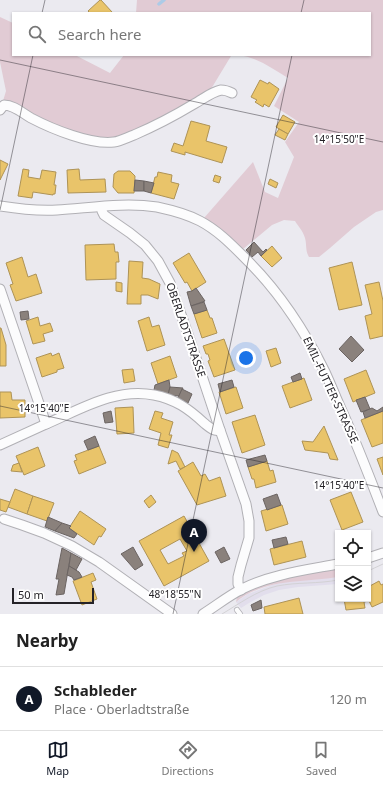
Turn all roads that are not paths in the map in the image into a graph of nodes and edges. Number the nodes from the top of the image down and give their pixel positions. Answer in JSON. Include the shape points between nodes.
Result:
{"nodes":[{"id":1,"x":232,"y":93,"type":"dead end"},
{"id":2,"x":0,"y":110,"type":"edge"},
{"id":3,"x":0,"y":206,"type":"edge"},
{"id":4,"x":101,"y":207,"type":"junction"},
{"id":5,"x":0,"y":288,"type":"edge"},
{"id":6,"x":46,"y":424,"type":"junction"},
{"id":7,"x":220,"y":430,"type":"junction"},
{"id":8,"x":0,"y":445,"type":"edge"},
{"id":9,"x":383,"y":512,"type":"edge"},
{"id":10,"x":4,"y":519,"type":"dead end"},
{"id":11,"x":383,"y":553,"type":"edge"},
{"id":12,"x":371,"y":557,"type":"edge"},
{"id":13,"x":335,"y":565,"type":"edge"},
{"id":14,"x":241,"y":590,"type":"junction"},
{"id":15,"x":172,"y":614,"type":"edge"},
{"id":16,"x":203,"y":614,"type":"edge"}],
"edges":[{"from":1,"to":2,"type":"street","via":[[226,90],[212,93],[148,129],[116,142],[106,143],[81,138],[52,127],[9,105],[4,104]]},
{"from":3,"to":4,"type":"street","name":"EMIL-FUTTER-STRASSE","via":[[32,210]]},
{"from":4,"to":7,"type":"street","name":"OBERLADTSTRASSE","via":[[104,215],[145,245],[158,261],[170,283]]},
{"from":4,"to":9,"type":"street","name":"EMIL-FUTTER-STRASSE","via":[[154,207],[198,220],[220,234],[260,272],[294,317],[325,372]]},
{"from":5,"to":6,"type":"street"},
{"from":6,"to":7,"type":"street","via":[[110,397],[140,394],[167,398],[192,412],[212,429]]},
{"from":6,"to":8,"type":"street"},
{"from":7,"to":14,"type":"street","name":"OBERLADTSTRASSE","via":[[246,504],[249,521],[249,538],[238,577]]},
{"from":10,"to":15,"type":"street","via":[[72,546]]},
{"from":11,"to":12,"type":"street"},
{"from":13,"to":14,"type":"street","via":[[284,574]]},
{"from":14,"to":16,"type":"street","via":[[230,600]]}]}
